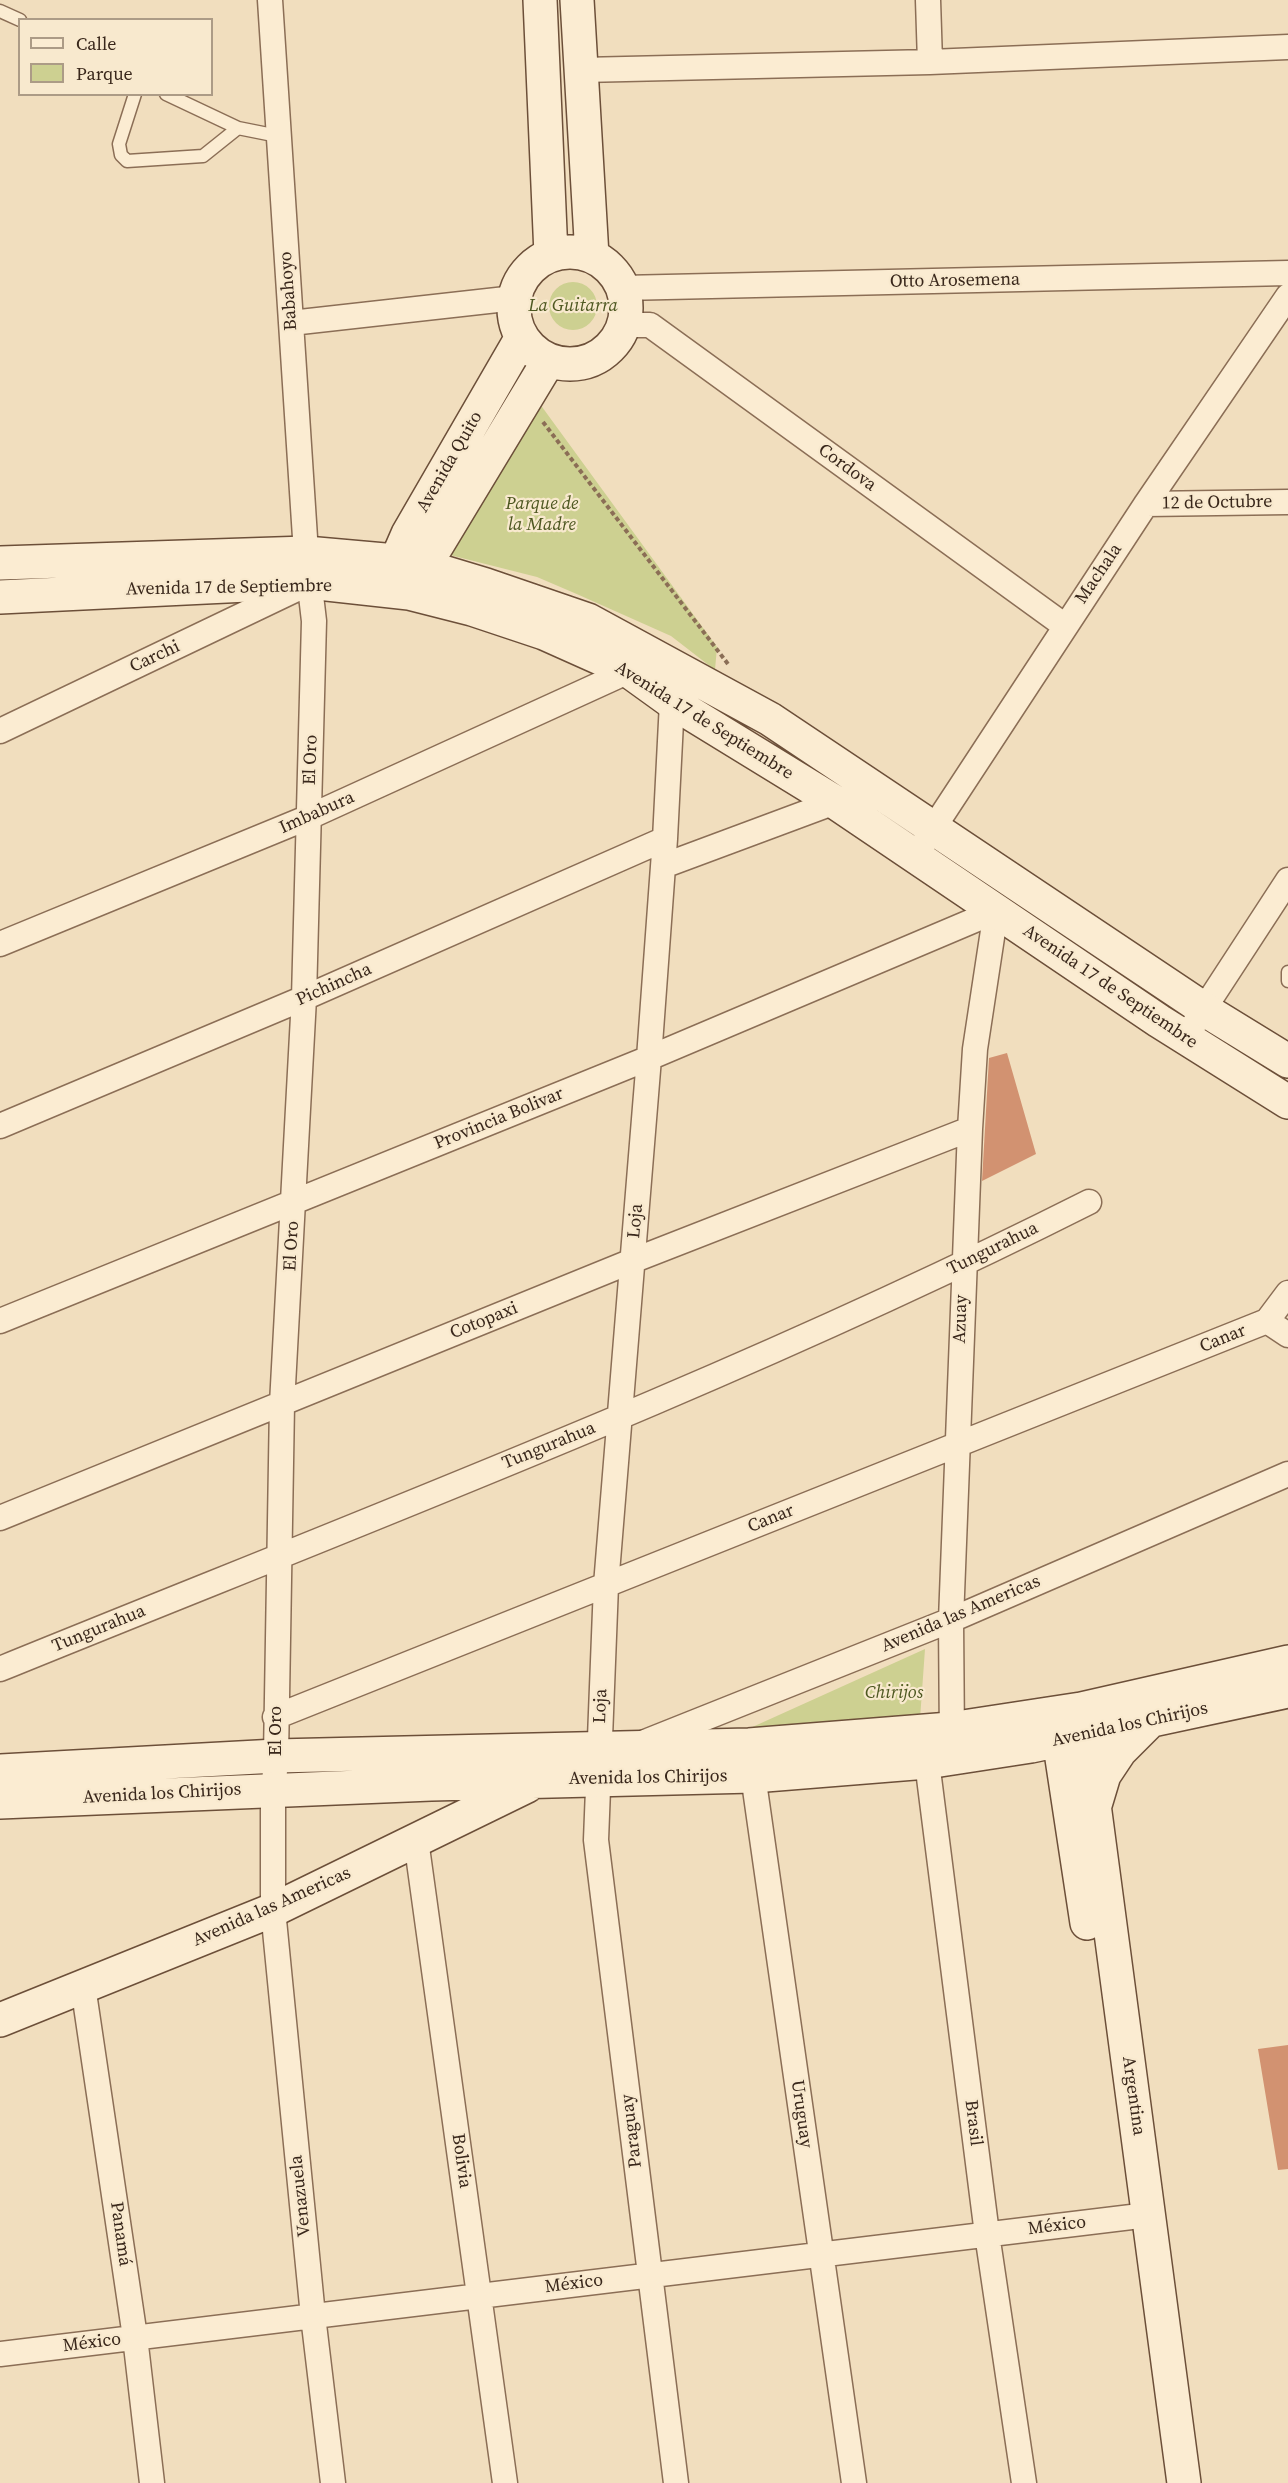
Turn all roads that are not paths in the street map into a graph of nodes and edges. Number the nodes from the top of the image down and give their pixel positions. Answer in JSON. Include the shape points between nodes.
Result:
{"nodes":[{"id":1,"x":270,"y":0,"type":"edge"},
{"id":2,"x":540,"y":0,"type":"edge"},
{"id":3,"x":577,"y":0,"type":"edge"},
{"id":4,"x":928,"y":0,"type":"edge"},
{"id":5,"x":0,"y":11,"type":"edge"},
{"id":6,"x":18,"y":19,"type":"edge"},
{"id":7,"x":1288,"y":47,"type":"edge"},
{"id":8,"x":930,"y":62,"type":"junction"},
{"id":9,"x":582,"y":70,"type":"junction"},
{"id":10,"x":134,"y":96,"type":"edge"},
{"id":11,"x":170,"y":96,"type":"edge"},
{"id":12,"x":238,"y":128,"type":"junction"},
{"id":13,"x":278,"y":136,"type":"junction"},
{"id":14,"x":551,"y":255,"type":"junction"},
{"id":15,"x":592,"y":256,"type":"junction"},
{"id":16,"x":1288,"y":273,"type":"edge"},
{"id":17,"x":622,"y":288,"type":"junction"},
{"id":18,"x":1288,"y":296,"type":"edge"},
{"id":19,"x":515,"y":297,"type":"junction"},
{"id":20,"x":291,"y":323,"type":"junction"},
{"id":21,"x":624,"y":325,"type":"junction"},
{"id":22,"x":522,"y":337,"type":"junction"},
{"id":23,"x":549,"y":360,"type":"junction"},
{"id":24,"x":1288,"y":502,"type":"edge"},
{"id":25,"x":1146,"y":504,"type":"junction"},
{"id":26,"x":0,"y":563,"type":"edge"},
{"id":27,"x":308,"y":568,"type":"junction"},
{"id":28,"x":403,"y":577,"type":"junction"},
{"id":29,"x":0,"y":597,"type":"edge"},
{"id":30,"x":1065,"y":626,"type":"junction"},
{"id":31,"x":629,"y":671,"type":"junction"},
{"id":32,"x":720,"y":678,"type":"junction"},
{"id":33,"x":672,"y":702,"type":"junction"},
{"id":34,"x":0,"y":730,"type":"edge"},
{"id":35,"x":835,"y":802,"type":"junction"},
{"id":36,"x":309,"y":818,"type":"junction"},
{"id":37,"x":665,"y":839,"type":"junction"},
{"id":38,"x":924,"y":842,"type":"junction"},
{"id":39,"x":663,"y":866,"type":"junction"},
{"id":40,"x":1288,"y":880,"type":"edge"},
{"id":41,"x":996,"y":911,"type":"junction"},
{"id":42,"x":0,"y":944,"type":"edge"},
{"id":43,"x":1288,"y":972,"type":"edge"},
{"id":44,"x":1288,"y":981,"type":"edge"},
{"id":45,"x":304,"y":998,"type":"junction"},
{"id":46,"x":1203,"y":1008,"type":"junction"},
{"id":47,"x":1185,"y":1038,"type":"junction"},
{"id":48,"x":649,"y":1058,"type":"junction"},
{"id":49,"x":1288,"y":1061,"type":"edge"},
{"id":50,"x":1288,"y":1102,"type":"edge"},
{"id":51,"x":0,"y":1126,"type":"edge"},
{"id":52,"x":970,"y":1129,"type":"junction"},
{"id":53,"x":294,"y":1202,"type":"junction"},
{"id":54,"x":1089,"y":1202,"type":"dead end"},
{"id":55,"x":632,"y":1261,"type":"junction"},
{"id":56,"x":963,"y":1265,"type":"junction"},
{"id":57,"x":1288,"y":1293,"type":"edge"},
{"id":58,"x":0,"y":1321,"type":"edge"},
{"id":59,"x":1267,"y":1321,"type":"junction"},
{"id":60,"x":1288,"y":1335,"type":"edge"},
{"id":61,"x":282,"y":1404,"type":"junction"},
{"id":62,"x":620,"y":1417,"type":"junction"},
{"id":63,"x":957,"y":1444,"type":"junction"},
{"id":64,"x":1288,"y":1474,"type":"edge"},
{"id":65,"x":0,"y":1518,"type":"edge"},
{"id":66,"x":279,"y":1555,"type":"junction"},
{"id":67,"x":606,"y":1586,"type":"junction"},
{"id":68,"x":951,"y":1620,"type":"junction"},
{"id":69,"x":1288,"y":1662,"type":"edge"},
{"id":70,"x":0,"y":1669,"type":"edge"},
{"id":71,"x":1288,"y":1691,"type":"edge"},
{"id":72,"x":275,"y":1717,"type":"junction"},
{"id":73,"x":1150,"y":1721,"type":"junction"},
{"id":74,"x":1070,"y":1725,"type":"junction"},
{"id":75,"x":944,"y":1750,"type":"junction"},
{"id":76,"x":276,"y":1756,"type":"junction"},
{"id":77,"x":610,"y":1758,"type":"junction"},
{"id":78,"x":751,"y":1760,"type":"junction"},
{"id":79,"x":0,"y":1771,"type":"edge"},
{"id":80,"x":538,"y":1781,"type":"junction"},
{"id":81,"x":431,"y":1784,"type":"junction"},
{"id":82,"x":274,"y":1789,"type":"junction"},
{"id":83,"x":0,"y":1802,"type":"edge"},
{"id":84,"x":1094,"y":1807,"type":"junction"},
{"id":85,"x":445,"y":1826,"type":"junction"},
{"id":86,"x":416,"y":1840,"type":"junction"},
{"id":87,"x":273,"y":1910,"type":"junction"},
{"id":88,"x":83,"y":1986,"type":"junction"},
{"id":89,"x":0,"y":2020,"type":"edge"},
{"id":90,"x":1139,"y":2216,"type":"junction"},
{"id":91,"x":987,"y":2234,"type":"junction"},
{"id":92,"x":820,"y":2254,"type":"junction"},
{"id":93,"x":650,"y":2275,"type":"junction"},
{"id":94,"x":479,"y":2296,"type":"junction"},
{"id":95,"x":313,"y":2316,"type":"junction"},
{"id":96,"x":135,"y":2337,"type":"junction"},
{"id":97,"x":0,"y":2354,"type":"edge"},
{"id":98,"x":152,"y":2483,"type":"edge"},
{"id":99,"x":333,"y":2483,"type":"edge"},
{"id":100,"x":505,"y":2483,"type":"edge"},
{"id":101,"x":676,"y":2483,"type":"edge"},
{"id":102,"x":854,"y":2483,"type":"edge"},
{"id":103,"x":1024,"y":2483,"type":"edge"},
{"id":104,"x":1164,"y":2483,"type":"edge"},
{"id":105,"x":1184,"y":2483,"type":"edge"}],
"edges":[{"from":1,"to":13,"type":"street","name":"Babahoyo"},
{"from":2,"to":14,"type":"street"},
{"from":3,"to":9,"type":"street"},
{"from":4,"to":8,"type":"street"},
{"from":5,"to":6,"type":"lane"},
{"from":7,"to":8,"type":"street"},
{"from":8,"to":9,"type":"street"},
{"from":9,"to":15,"type":"street"},
{"from":10,"to":12,"type":"lane","via":[[119,144],[127,161],[203,156]]},
{"from":11,"to":12,"type":"lane"},
{"from":12,"to":13,"type":"lane"},
{"from":13,"to":20,"type":"street","name":"Babahoyo"},
{"from":14,"to":15,"type":"street","via":[[579,252]]},
{"from":14,"to":19,"type":"street","via":[[525,275]]},
{"from":15,"to":17,"type":"street","via":[[610,269]]},
{"from":16,"to":17,"type":"street","name":"Otto Arosemena"},
{"from":17,"to":21,"type":"street"},
{"from":18,"to":25,"type":"street","name":"Machala"},
{"from":19,"to":20,"type":"street"},
{"from":19,"to":22,"type":"street"},
{"from":20,"to":27,"type":"street","name":"Babahoyo"},
{"from":21,"to":23,"type":"street","via":[[616,341],[585,362]]},
{"from":21,"to":30,"type":"street","name":"Cordova","via":[[650,325]]},
{"from":22,"to":23,"type":"street"},
{"from":22,"to":28,"type":"street","name":"Avenida Quito","via":[[408,534]]},
{"from":23,"to":28,"type":"street","name":"Avenida Quito"},
{"from":24,"to":25,"type":"street","name":"12 de Octubre"},
{"from":25,"to":30,"type":"street","name":"Machala"},
{"from":26,"to":27,"type":"street","name":"Avenida 17 de Septiembre"},
{"from":27,"to":28,"type":"street","name":"Avenida 17 de Septiembre"},
{"from":27,"to":29,"type":"street","name":"Avenida 17 de Septiembre"},
{"from":27,"to":34,"type":"street","name":"Carchi"},
{"from":27,"to":36,"type":"street","name":"El Oro","via":[[314,621]]},
{"from":28,"to":31,"type":"street","name":"Avenida 17 de Septiembre","via":[[472,609],[544,633]]},
{"from":28,"to":32,"type":"street","name":"Avenida 17 de Septiembre","via":[[486,585],[588,620]]},
{"from":30,"to":38,"type":"street","name":"Machala"},
{"from":31,"to":33,"type":"street","name":"Avenida 17 de Septiembre"},
{"from":31,"to":36,"type":"street","name":"Imbabura"},
{"from":32,"to":33,"type":"street"},
{"from":32,"to":38,"type":"street","name":"Avenida 17 de Septiembre"},
{"from":33,"to":35,"type":"street","name":"Avenida 17 de Septiembre"},
{"from":33,"to":37,"type":"street","name":"Loja"},
{"from":35,"to":38,"type":"street","name":"Avenida 17 de Septiembre"},
{"from":35,"to":39,"type":"street"},
{"from":36,"to":42,"type":"street","name":"Imbabura"},
{"from":36,"to":45,"type":"street","name":"El Oro"},
{"from":37,"to":39,"type":"street","name":"Loja"},
{"from":37,"to":45,"type":"street","name":"Pichincha"},
{"from":38,"to":41,"type":"street","name":"Avenida 17 de Septiembre"},
{"from":38,"to":46,"type":"street","name":"Avenida 17 de Septiembre"},
{"from":39,"to":48,"type":"street","name":"Loja"},
{"from":40,"to":46,"type":"street"},
{"from":41,"to":47,"type":"street","name":"Avenida 17 de Septiembre"},
{"from":41,"to":48,"type":"street","name":"Provincia Bolivar"},
{"from":41,"to":52,"type":"street","name":"Azuay","via":[[975,1049]]},
{"from":43,"to":44,"type":"lane"},
{"from":45,"to":51,"type":"street","name":"Pichincha"},
{"from":45,"to":53,"type":"street","name":"El Oro"},
{"from":46,"to":47,"type":"street"},
{"from":46,"to":49,"type":"street","name":"Avenida 17 de Septiembre"},
{"from":47,"to":50,"type":"street","name":"Avenida 17 de Septiembre"},
{"from":48,"to":53,"type":"street","name":"Provincia Bolivar"},
{"from":48,"to":55,"type":"street","name":"Loja"},
{"from":52,"to":55,"type":"street","name":"Cotopaxi"},
{"from":52,"to":56,"type":"street","name":"Azuay"},
{"from":53,"to":58,"type":"street","name":"Provincia Bolivar"},
{"from":53,"to":61,"type":"street","name":"El Oro"},
{"from":54,"to":56,"type":"street","name":"Tungurahua"},
{"from":55,"to":61,"type":"street","name":"Cotopaxi"},
{"from":55,"to":62,"type":"street","name":"Loja"},
{"from":56,"to":62,"type":"street","name":"Tungurahua"},
{"from":56,"to":63,"type":"street","name":"Azuay"},
{"from":57,"to":59,"type":"street"},
{"from":59,"to":60,"type":"street"},
{"from":59,"to":63,"type":"street","name":"Canar"},
{"from":61,"to":65,"type":"street","name":"Cotopaxi"},
{"from":61,"to":66,"type":"street","name":"El Oro"},
{"from":62,"to":66,"type":"street","name":"Tungurahua"},
{"from":62,"to":67,"type":"street","name":"Loja"},
{"from":63,"to":67,"type":"street","name":"Canar"},
{"from":63,"to":68,"type":"street","name":"Azuay"},
{"from":64,"to":68,"type":"street","name":"Avenida las Americas"},
{"from":66,"to":70,"type":"street","name":"Tungurahua"},
{"from":66,"to":72,"type":"street","name":"El Oro"},
{"from":67,"to":72,"type":"street","name":"Canar"},
{"from":67,"to":77,"type":"street","name":"Loja"},
{"from":68,"to":75,"type":"street","name":"Azuay"},
{"from":68,"to":77,"type":"street","name":"Avenida las Americas"},
{"from":69,"to":74,"type":"street","name":"Avenida los Chirijos"},
{"from":71,"to":73,"type":"street","name":"Avenida los Chirijos"},
{"from":72,"to":76,"type":"street","name":"El Oro"},
{"from":73,"to":74,"type":"street","name":"Avenida los Chirijos"},
{"from":73,"to":84,"type":"street","via":[[1120,1751],[1104,1775]]},
{"from":74,"to":75,"type":"street","name":"Avenida los Chirijos"},
{"from":74,"to":84,"type":"street","name":"Argentina"},
{"from":74,"to":90,"type":"street","name":"Argentina"},
{"from":75,"to":78,"type":"street","name":"Avenida los Chirijos"},
{"from":75,"to":91,"type":"street","name":"Brasil"},
{"from":76,"to":77,"type":"street","name":"Avenida los Chirijos"},
{"from":76,"to":79,"type":"street","name":"Avenida los Chirijos"},
{"from":76,"to":82,"type":"street","name":"El Oro"},
{"from":77,"to":78,"type":"street","name":"Avenida los Chirijos"},
{"from":77,"to":78,"type":"street","name":"Avenida los Chirijos"},
{"from":77,"to":80,"type":"street","name":"Avenida los Chirijos"},
{"from":77,"to":93,"type":"street","name":"Paraguay","via":[[596,1840]]},
{"from":78,"to":92,"type":"street","name":"Uruguay"},
{"from":80,"to":81,"type":"street","name":"Avenida los Chirijos"},
{"from":80,"to":85,"type":"street","name":"Avenida las Americas"},
{"from":81,"to":82,"type":"street","name":"Avenida los Chirijos"},
{"from":81,"to":85,"type":"street","via":[[445,1797]]},
{"from":82,"to":83,"type":"street","name":"Avenida los Chirijos"},
{"from":82,"to":87,"type":"street","name":"El Oro"},
{"from":84,"to":90,"type":"street","name":"Argentina"},
{"from":85,"to":86,"type":"street","name":"Avenida las Americas"},
{"from":86,"to":87,"type":"street","name":"Avenida las Americas"},
{"from":86,"to":94,"type":"street","name":"Bolivia"},
{"from":87,"to":88,"type":"street","name":"Avenida las Americas"},
{"from":87,"to":95,"type":"street","name":"Venazuela"},
{"from":88,"to":89,"type":"street","name":"Avenida las Americas"},
{"from":88,"to":96,"type":"street","name":"Panamá"},
{"from":90,"to":91,"type":"street","name":"México"},
{"from":90,"to":104,"type":"street","name":"Argentina"},
{"from":90,"to":105,"type":"street","name":"Argentina"},
{"from":91,"to":92,"type":"street","name":"México"},
{"from":91,"to":103,"type":"street","name":"Brasil"},
{"from":92,"to":93,"type":"street","name":"México"},
{"from":92,"to":102,"type":"street","name":"Uruguay"},
{"from":93,"to":94,"type":"street","name":"México"},
{"from":93,"to":101,"type":"street","name":"Paraguay"},
{"from":94,"to":95,"type":"street","name":"México"},
{"from":94,"to":100,"type":"street","name":"Bolivia"},
{"from":95,"to":96,"type":"street","name":"México"},
{"from":95,"to":99,"type":"street","name":"Venazuela"},
{"from":96,"to":97,"type":"street","name":"México"},
{"from":96,"to":98,"type":"street","name":"Panamá"}]}
